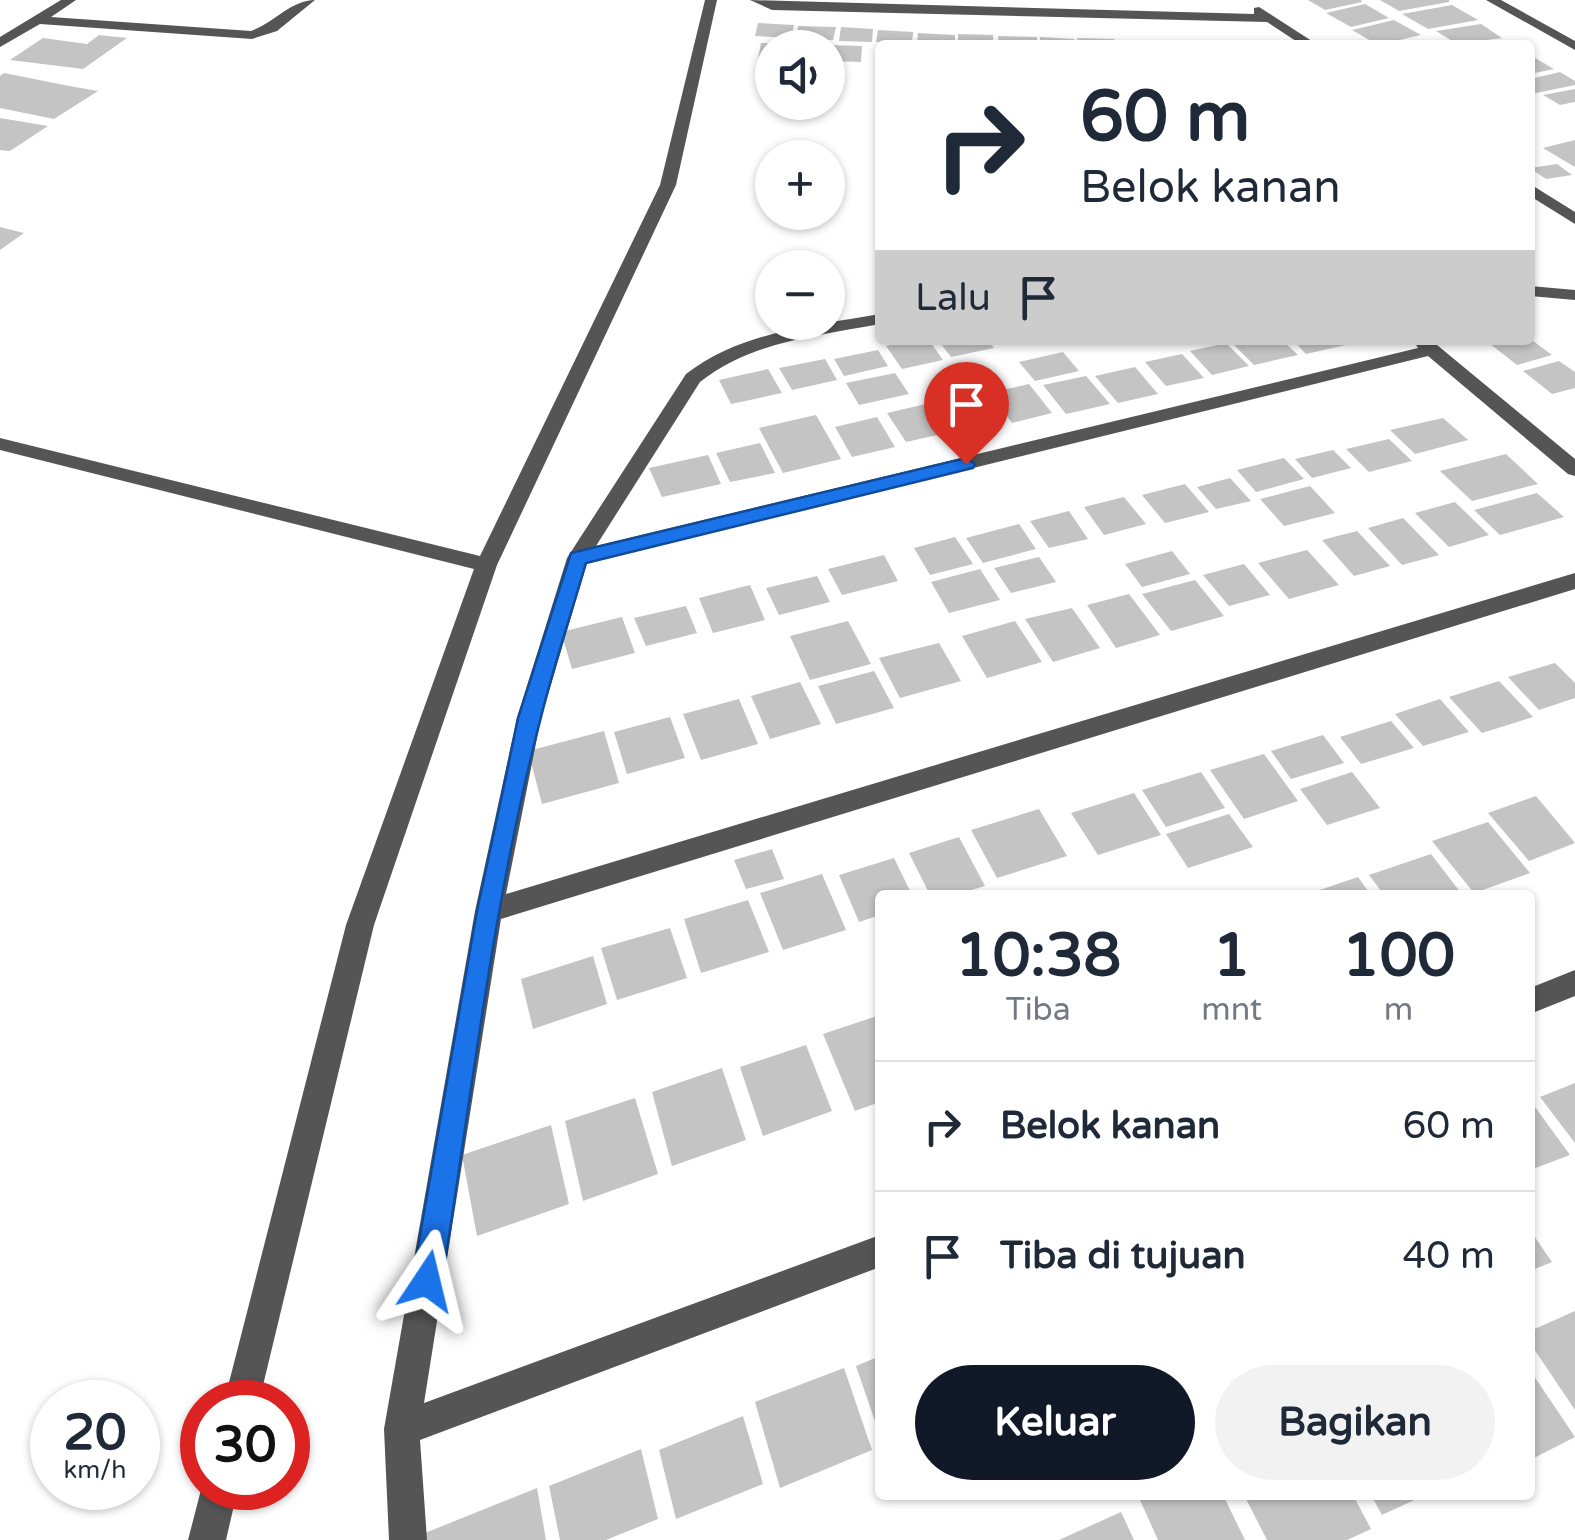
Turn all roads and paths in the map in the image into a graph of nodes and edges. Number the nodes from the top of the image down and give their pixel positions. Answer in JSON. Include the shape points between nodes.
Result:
{"nodes":[{"id":1,"x":70,"y":0,"type":"edge"},
{"id":2,"x":308,"y":0,"type":"edge"},
{"id":3,"x":712,"y":0,"type":"edge"},
{"id":4,"x":756,"y":0,"type":"edge"},
{"id":5,"x":1242,"y":0,"type":"edge"},
{"id":6,"x":1492,"y":0,"type":"edge"},
{"id":7,"x":1270,"y":18,"type":"junction"},
{"id":8,"x":37,"y":20,"type":"junction"},
{"id":9,"x":1303,"y":40,"type":"edge"},
{"id":10,"x":0,"y":43,"type":"edge"},
{"id":11,"x":1575,"y":46,"type":"edge"},
{"id":12,"x":1535,"y":192,"type":"edge"},
{"id":13,"x":1575,"y":218,"type":"edge"},
{"id":14,"x":1535,"y":291,"type":"edge"},
{"id":15,"x":1575,"y":295,"type":"edge"},
{"id":16,"x":875,"y":319,"type":"edge"},
{"id":17,"x":1426,"y":345,"type":"edge"},
{"id":18,"x":0,"y":444,"type":"edge"},
{"id":19,"x":1575,"y":469,"type":"edge"},
{"id":20,"x":578,"y":558,"type":"junction"},
{"id":21,"x":486,"y":565,"type":"junction"},
{"id":22,"x":1575,"y":581,"type":"edge"},
{"id":23,"x":489,"y":911,"type":"junction"},
{"id":24,"x":1575,"y":983,"type":"edge"},
{"id":25,"x":1535,"y":999,"type":"edge"},
{"id":26,"x":875,"y":1253,"type":"edge"},
{"id":27,"x":246,"y":1380,"type":"edge"},
{"id":28,"x":402,"y":1429,"type":"junction"},
{"id":29,"x":214,"y":1510,"type":"edge"},
{"id":30,"x":207,"y":1540,"type":"edge"},
{"id":31,"x":408,"y":1540,"type":"edge"}],
"edges":[{"from":1,"to":8,"type":"street"},
{"from":2,"to":8,"type":"street","via":[[272,28],[252,34]]},
{"from":3,"to":21,"type":"street","via":[[668,185]]},
{"from":4,"to":7,"type":"street","via":[[772,6]]},
{"from":5,"to":7,"type":"street"},
{"from":6,"to":11,"type":"street"},
{"from":7,"to":9,"type":"street"},
{"from":8,"to":10,"type":"street"},
{"from":12,"to":13,"type":"street"},
{"from":14,"to":15,"type":"street"},
{"from":16,"to":20,"type":"street","via":[[734,350],[710,362],[692,378]]},
{"from":17,"to":19,"type":"street"},
{"from":17,"to":20,"type":"street"},
{"from":18,"to":21,"type":"street"},
{"from":20,"to":23,"type":"street","via":[[530,718]]},
{"from":21,"to":27,"type":"street","via":[[360,925]]},
{"from":22,"to":23,"type":"street"},
{"from":23,"to":28,"type":"street"},
{"from":24,"to":25,"type":"street"},
{"from":26,"to":28,"type":"street"},
{"from":28,"to":31,"type":"street"},
{"from":29,"to":30,"type":"street"}]}
